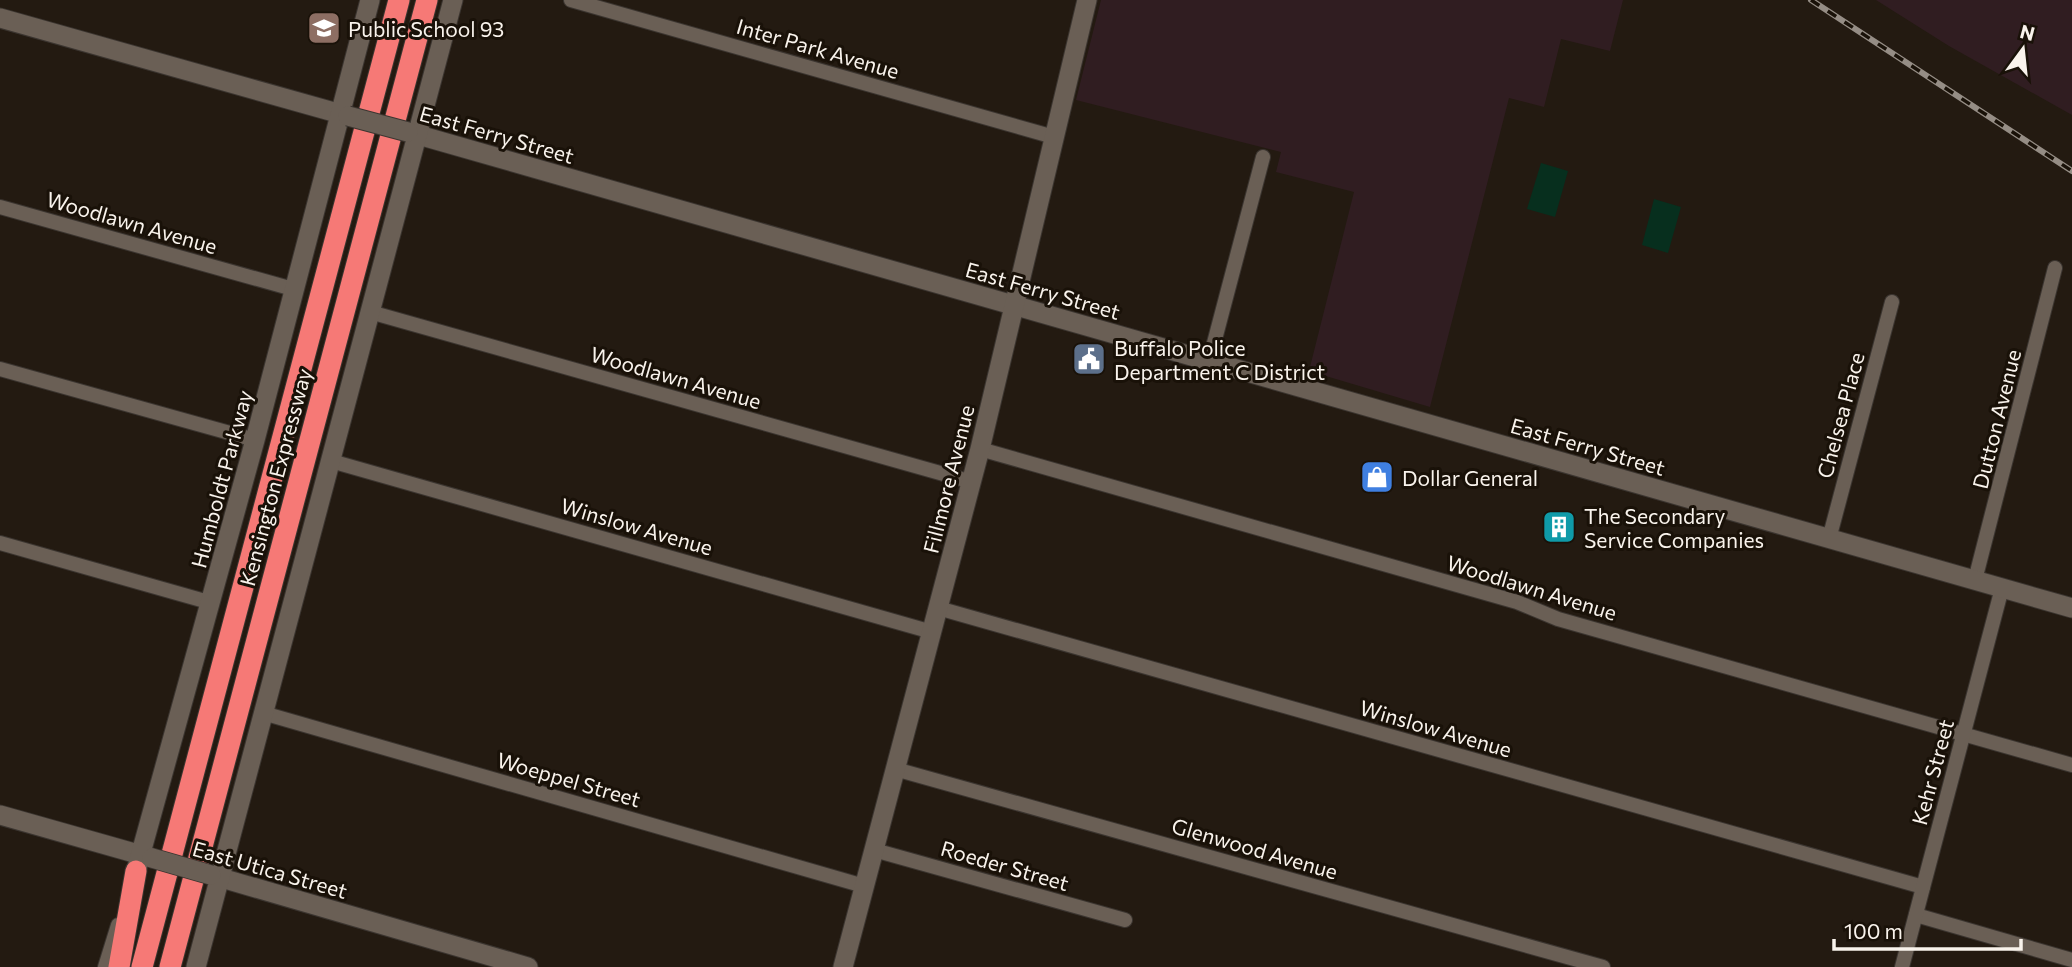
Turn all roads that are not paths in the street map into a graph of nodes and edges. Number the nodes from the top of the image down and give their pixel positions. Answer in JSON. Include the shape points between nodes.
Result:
{"nodes":[{"id":1,"x":370,"y":0,"type":"edge"},
{"id":2,"x":398,"y":0,"type":"edge"},
{"id":3,"x":426,"y":0,"type":"edge"},
{"id":4,"x":453,"y":0,"type":"edge"},
{"id":5,"x":570,"y":0,"type":"edge"},
{"id":6,"x":1087,"y":0,"type":"edge"},
{"id":7,"x":0,"y":18,"type":"edge"},
{"id":8,"x":344,"y":115,"type":"junction"},
{"id":9,"x":412,"y":134,"type":"junction"},
{"id":10,"x":1054,"y":137,"type":"junction"},
{"id":11,"x":1263,"y":158,"type":"dead end"},
{"id":12,"x":0,"y":206,"type":"edge"},
{"id":13,"x":2055,"y":268,"type":"dead end"},
{"id":14,"x":293,"y":289,"type":"junction"},
{"id":15,"x":1892,"y":302,"type":"dead end"},
{"id":16,"x":1014,"y":305,"type":"junction"},
{"id":17,"x":370,"y":312,"type":"junction"},
{"id":18,"x":1209,"y":362,"type":"junction"},
{"id":19,"x":0,"y":369,"type":"edge"},
{"id":20,"x":255,"y":440,"type":"junction"},
{"id":21,"x":980,"y":449,"type":"junction"},
{"id":22,"x":331,"y":461,"type":"junction"},
{"id":23,"x":972,"y":482,"type":"junction"},
{"id":24,"x":1829,"y":539,"type":"junction"},
{"id":25,"x":0,"y":543,"type":"edge"},
{"id":26,"x":1975,"y":580,"type":"junction"},
{"id":27,"x":2002,"y":588,"type":"junction"},
{"id":28,"x":212,"y":603,"type":"junction"},
{"id":29,"x":938,"y":608,"type":"junction"},
{"id":30,"x":2072,"y":608,"type":"edge"},
{"id":31,"x":932,"y":632,"type":"junction"},
{"id":32,"x":263,"y":713,"type":"junction"},
{"id":33,"x":1963,"y":734,"type":"junction"},
{"id":34,"x":2072,"y":765,"type":"edge"},
{"id":35,"x":895,"y":769,"type":"junction"},
{"id":36,"x":0,"y":815,"type":"edge"},
{"id":37,"x":874,"y":849,"type":"junction"},
{"id":38,"x":143,"y":861,"type":"junction"},
{"id":39,"x":215,"y":876,"type":"junction"},
{"id":40,"x":864,"y":886,"type":"junction"},
{"id":41,"x":1923,"y":887,"type":"junction"},
{"id":42,"x":1916,"y":915,"type":"junction"},
{"id":43,"x":1125,"y":920,"type":"dead end"},
{"id":44,"x":2072,"y":960,"type":"edge"},
{"id":45,"x":105,"y":967,"type":"edge"},
{"id":46,"x":119,"y":967,"type":"edge"},
{"id":47,"x":142,"y":967,"type":"edge"},
{"id":48,"x":170,"y":967,"type":"edge"},
{"id":49,"x":196,"y":967,"type":"edge"},
{"id":50,"x":528,"y":967,"type":"edge"},
{"id":51,"x":843,"y":967,"type":"edge"},
{"id":52,"x":1603,"y":967,"type":"edge"},
{"id":53,"x":1902,"y":967,"type":"edge"}],
"edges":[{"from":1,"to":8,"type":"street","name":"Humboldt Parkway"},
{"from":2,"to":47,"type":"highway","name":"Kensington Expressway"},
{"from":3,"to":48,"type":"highway","name":"Kensington Expressway"},
{"from":4,"to":9,"type":"street"},
{"from":5,"to":10,"type":"street","name":"Inter Park Avenue"},
{"from":6,"to":10,"type":"street","name":"Fillmore Avenue"},
{"from":7,"to":8,"type":"street","name":"East Ferry Street"},
{"from":8,"to":9,"type":"street","name":"East Ferry Street","bridge":true},
{"from":8,"to":14,"type":"street","name":"Humboldt Parkway"},
{"from":9,"to":16,"type":"street","name":"East Ferry Street"},
{"from":9,"to":17,"type":"street"},
{"from":10,"to":16,"type":"street","name":"Fillmore Avenue"},
{"from":11,"to":18,"type":"street"},
{"from":12,"to":14,"type":"street","name":"Woodlawn Avenue"},
{"from":13,"to":26,"type":"street","name":"Dutton Avenue"},
{"from":14,"to":20,"type":"street","name":"Humboldt Parkway"},
{"from":15,"to":24,"type":"street","name":"Chelsea Place"},
{"from":16,"to":18,"type":"street","name":"East Ferry Street"},
{"from":16,"to":21,"type":"street","name":"Fillmore Avenue"},
{"from":17,"to":22,"type":"street"},
{"from":17,"to":23,"type":"street","name":"Woodlawn Avenue"},
{"from":18,"to":24,"type":"street","name":"East Ferry Street"},
{"from":19,"to":20,"type":"street"},
{"from":20,"to":28,"type":"street","name":"Humboldt Parkway"},
{"from":21,"to":23,"type":"street","name":"Fillmore Avenue"},
{"from":21,"to":33,"type":"street","name":"Woodlawn Avenue"},
{"from":22,"to":31,"type":"street","name":"Winslow Avenue"},
{"from":22,"to":32,"type":"street"},
{"from":23,"to":29,"type":"street","name":"Fillmore Avenue"},
{"from":24,"to":26,"type":"street","name":"East Ferry Street"},
{"from":25,"to":28,"type":"street"},
{"from":26,"to":27,"type":"street","name":"East Ferry Street"},
{"from":27,"to":30,"type":"street","name":"East Ferry Street"},
{"from":27,"to":33,"type":"street","name":"Kehr Street"},
{"from":28,"to":38,"type":"street","name":"Humboldt Parkway"},
{"from":29,"to":31,"type":"street","name":"Fillmore Avenue"},
{"from":29,"to":41,"type":"street","name":"Winslow Avenue"},
{"from":31,"to":35,"type":"street","name":"Fillmore Avenue"},
{"from":32,"to":39,"type":"street"},
{"from":32,"to":40,"type":"street","name":"Woeppel Street"},
{"from":33,"to":34,"type":"street","name":"Woodlawn Avenue"},
{"from":33,"to":41,"type":"street","name":"Kehr Street"},
{"from":35,"to":37,"type":"street","name":"Fillmore Avenue"},
{"from":35,"to":52,"type":"street","name":"Glenwood Avenue"},
{"from":36,"to":38,"type":"street","name":"East Utica Street"},
{"from":37,"to":40,"type":"street","name":"Fillmore Avenue"},
{"from":37,"to":43,"type":"street","name":"Roeder Street"},
{"from":38,"to":39,"type":"street","name":"East Utica Street","bridge":true},
{"from":38,"to":45,"type":"street","name":"Humboldt Parkway"},
{"from":38,"to":46,"type":"highway"},
{"from":39,"to":49,"type":"street"},
{"from":39,"to":50,"type":"street","name":"East Utica Street"},
{"from":40,"to":51,"type":"street","name":"Fillmore Avenue"},
{"from":41,"to":42,"type":"street","name":"Kehr Street"},
{"from":42,"to":44,"type":"street"},
{"from":42,"to":53,"type":"street","name":"Kehr Street"}]}
